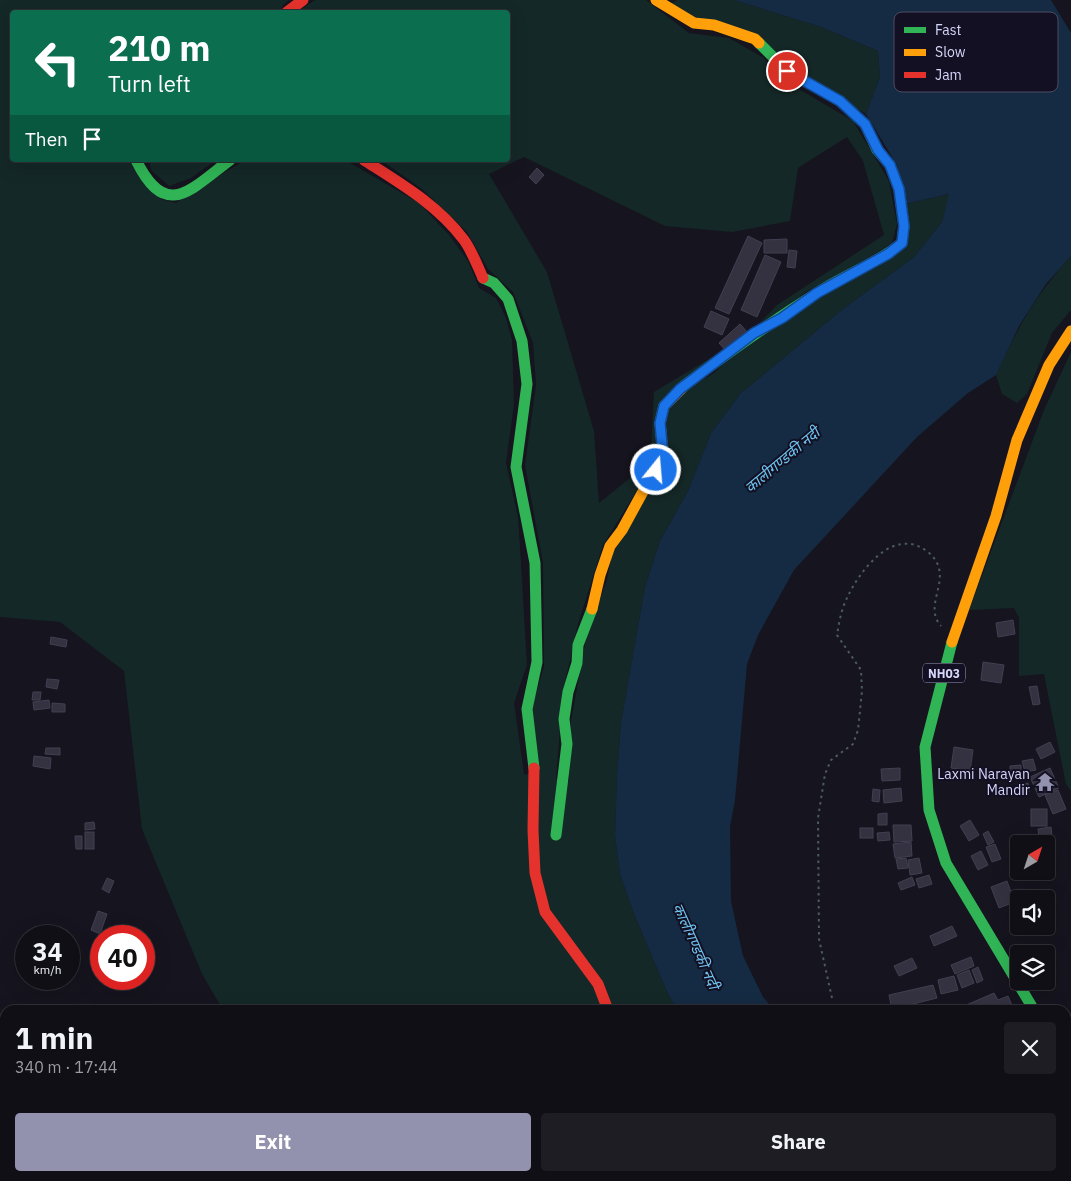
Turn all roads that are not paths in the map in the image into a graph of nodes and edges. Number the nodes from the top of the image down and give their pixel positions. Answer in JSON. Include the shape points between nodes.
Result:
{"nodes":[{"id":1,"x":302,"y":0,"type":"edge"},
{"id":2,"x":656,"y":0,"type":"edge"},
{"id":3,"x":290,"y":10,"type":"edge"},
{"id":4,"x":137,"y":162,"type":"edge"},
{"id":5,"x":227,"y":162,"type":"edge"},
{"id":6,"x":367,"y":162,"type":"edge"},
{"id":7,"x":1071,"y":331,"type":"edge"},
{"id":8,"x":556,"y":835,"type":"dead end"},
{"id":9,"x":606,"y":1005,"type":"edge"},
{"id":10,"x":1031,"y":1005,"type":"edge"}],
"edges":[{"from":1,"to":3,"type":"main road"},
{"from":2,"to":8,"type":"main road","via":[[694,23],[714,25],[755,39],[787,71],[840,101],[861,120],[895,176],[904,226],[902,243],[754,333],[680,389],[664,406],[660,423],[663,455],[610,546],[595,603],[578,645],[564,720],[567,744]]},
{"from":4,"to":5,"type":"main road","via":[[152,187],[173,197]]},
{"from":6,"to":9,"type":"main road","via":[[420,196],[450,223],[465,241],[484,279],[494,284],[508,300],[522,340],[527,384],[516,467],[535,562],[537,662],[527,708],[535,772],[535,873],[545,912],[598,984]]},
{"from":7,"to":10,"type":"main road","number":"NH03","via":[[1049,365],[1017,440],[996,516],[953,639],[925,747],[929,810],[946,863]]}]}
